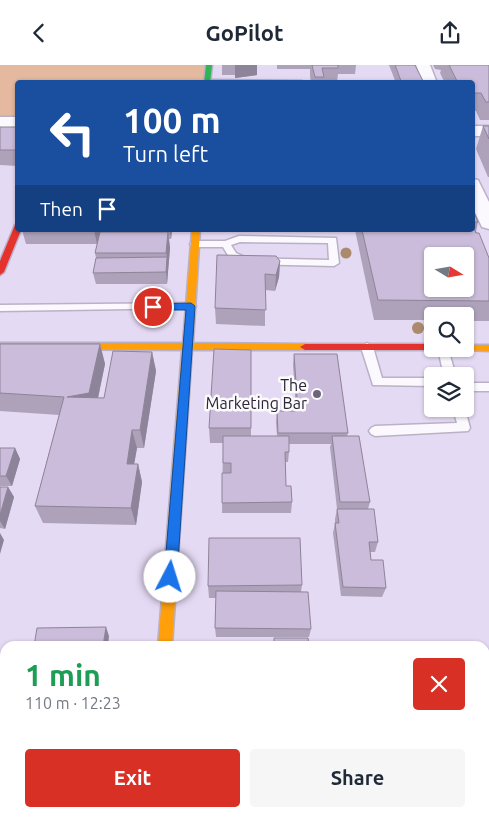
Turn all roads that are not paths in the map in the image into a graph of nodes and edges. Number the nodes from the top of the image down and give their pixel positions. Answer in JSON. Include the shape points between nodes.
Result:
{"nodes":[{"id":1,"x":209,"y":65,"type":"edge"},
{"id":2,"x":423,"y":65,"type":"edge"},
{"id":3,"x":207,"y":80,"type":"edge"},
{"id":4,"x":429,"y":80,"type":"edge"},
{"id":5,"x":0,"y":122,"type":"edge"},
{"id":6,"x":15,"y":122,"type":"edge"},
{"id":7,"x":475,"y":131,"type":"edge"},
{"id":8,"x":489,"y":131,"type":"edge"},
{"id":9,"x":475,"y":195,"type":"edge"},
{"id":10,"x":489,"y":223,"type":"edge"},
{"id":11,"x":16,"y":232,"type":"edge"},
{"id":12,"x":196,"y":232,"type":"edge"},
{"id":13,"x":195,"y":244,"type":"junction"},
{"id":14,"x":226,"y":244,"type":"junction"},
{"id":15,"x":0,"y":272,"type":"edge"},
{"id":16,"x":191,"y":306,"type":"junction"},
{"id":17,"x":0,"y":308,"type":"edge"},
{"id":18,"x":0,"y":346,"type":"edge"},
{"id":19,"x":189,"y":347,"type":"junction"},
{"id":20,"x":367,"y":347,"type":"junction"},
{"id":21,"x":424,"y":347,"type":"edge"},
{"id":22,"x":474,"y":347,"type":"edge"},
{"id":23,"x":489,"y":348,"type":"edge"},
{"id":24,"x":424,"y":382,"type":"edge"},
{"id":25,"x":474,"y":387,"type":"edge"},
{"id":26,"x":489,"y":387,"type":"edge"},
{"id":27,"x":461,"y":417,"type":"edge"},
{"id":28,"x":375,"y":431,"type":"dead end"},
{"id":29,"x":165,"y":641,"type":"edge"}],
"edges":[{"from":1,"to":3,"type":"street"},
{"from":2,"to":4,"type":"street"},
{"from":5,"to":6,"type":"street"},
{"from":7,"to":8,"type":"street"},
{"from":9,"to":10,"type":"street"},
{"from":11,"to":15,"type":"street"},
{"from":12,"to":13,"type":"street"},
{"from":13,"to":14,"type":"lane"},
{"from":13,"to":16,"type":"street"},
{"from":14,"to":14,"type":"lane","via":[[239,239],[332,241],[334,263],[245,261],[232,255]]},
{"from":16,"to":17,"type":"lane"},
{"from":16,"to":19,"type":"street"},
{"from":18,"to":19,"type":"street"},
{"from":19,"to":20,"type":"street"},
{"from":19,"to":29,"type":"street"},
{"from":20,"to":21,"type":"street"},
{"from":20,"to":24,"type":"lane","via":[[377,382]]},
{"from":22,"to":23,"type":"street"},
{"from":25,"to":26,"type":"lane"},
{"from":27,"to":28,"type":"lane","via":[[464,428]]}]}
